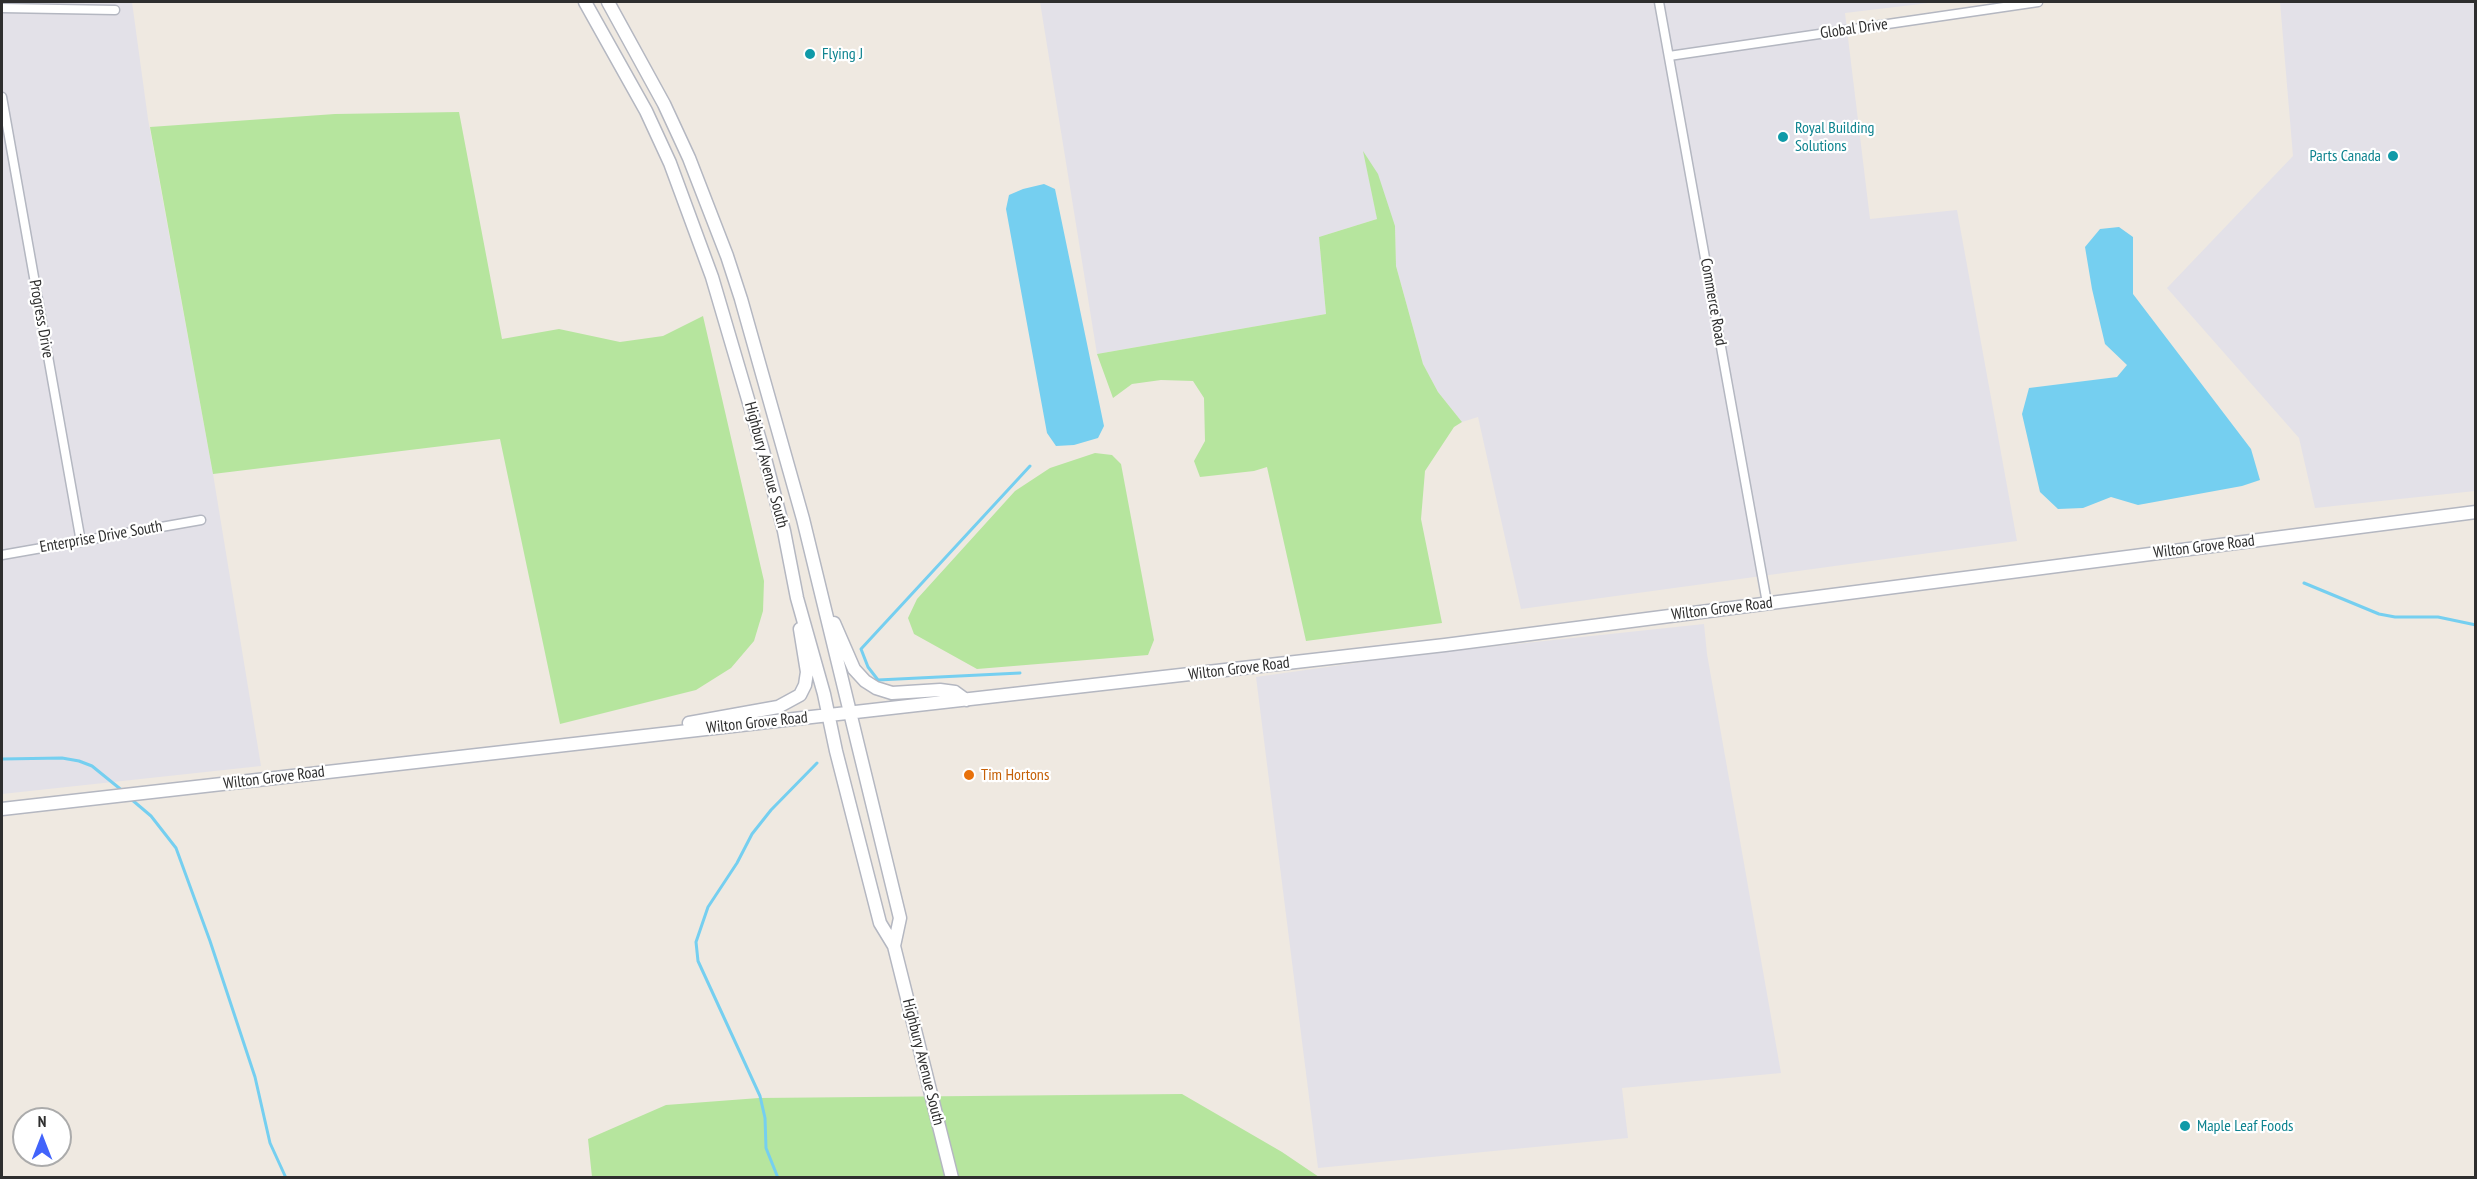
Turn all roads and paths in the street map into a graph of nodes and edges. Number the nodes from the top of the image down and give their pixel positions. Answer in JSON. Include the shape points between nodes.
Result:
{"nodes":[{"id":1,"x":585,"y":2,"type":"edge"},
{"id":2,"x":608,"y":2,"type":"edge"},
{"id":3,"x":1659,"y":2,"type":"edge"},
{"id":4,"x":2038,"y":2,"type":"edge"},
{"id":5,"x":2,"y":8,"type":"edge"},
{"id":6,"x":114,"y":10,"type":"dead end"},
{"id":7,"x":1669,"y":56,"type":"junction"},
{"id":8,"x":2,"y":97,"type":"edge"},
{"id":9,"x":2475,"y":512,"type":"edge"},
{"id":10,"x":201,"y":520,"type":"dead end"},
{"id":11,"x":81,"y":542,"type":"junction"},
{"id":12,"x":2,"y":555,"type":"edge"},
{"id":13,"x":820,"y":592,"type":"junction"},
{"id":14,"x":797,"y":598,"type":"junction"},
{"id":15,"x":1767,"y":603,"type":"junction"},
{"id":16,"x":966,"y":700,"type":"junction"},
{"id":17,"x":849,"y":713,"type":"junction"},
{"id":18,"x":828,"y":716,"type":"junction"},
{"id":19,"x":635,"y":736,"type":"junction"},
{"id":20,"x":2,"y":809,"type":"edge"},
{"id":21,"x":894,"y":946,"type":"junction"},
{"id":22,"x":952,"y":1178,"type":"edge"}],
"edges":[{"from":1,"to":14,"type":"main road","name":"Highbury Avenue South","via":[[646,111],[670,163],[712,277],[765,458]]},
{"from":2,"to":13,"type":"main road","name":"Highbury Avenue South","via":[[664,104],[727,256],[782,441]]},
{"from":3,"to":7,"type":"street","name":"Commerce Road"},
{"from":4,"to":7,"type":"street","name":"Global Drive"},
{"from":5,"to":6,"type":"street"},
{"from":7,"to":15,"type":"street","name":"Commerce Road"},
{"from":8,"to":11,"type":"street","name":"Progress Drive"},
{"from":9,"to":15,"type":"main road","name":"Wilton Grove Road"},
{"from":10,"to":11,"type":"street","name":"Enterprise Drive South"},
{"from":11,"to":12,"type":"street","name":"Enterprise Drive South"},
{"from":13,"to":16,"type":"main road","via":[[854,669],[865,681],[892,693],[940,690],[955,692]]},
{"from":13,"to":17,"type":"main road","name":"Highbury Avenue South"},
{"from":14,"to":18,"type":"main road","name":"Highbury Avenue South"},
{"from":14,"to":19,"type":"main road","via":[[807,672],[800,695],[778,707]]},
{"from":15,"to":16,"type":"main road","name":"Wilton Grove Road"},
{"from":16,"to":17,"type":"main road","name":"Wilton Grove Road"},
{"from":17,"to":18,"type":"main road","name":"Wilton Grove Road"},
{"from":17,"to":21,"type":"main road","name":"Highbury Avenue South","via":[[900,918]]},
{"from":18,"to":19,"type":"main road","name":"Wilton Grove Road"},
{"from":18,"to":21,"type":"main road","name":"Highbury Avenue South","via":[[880,923]]},
{"from":19,"to":20,"type":"main road","name":"Wilton Grove Road"},
{"from":21,"to":22,"type":"main road","name":"Highbury Avenue South"}]}
